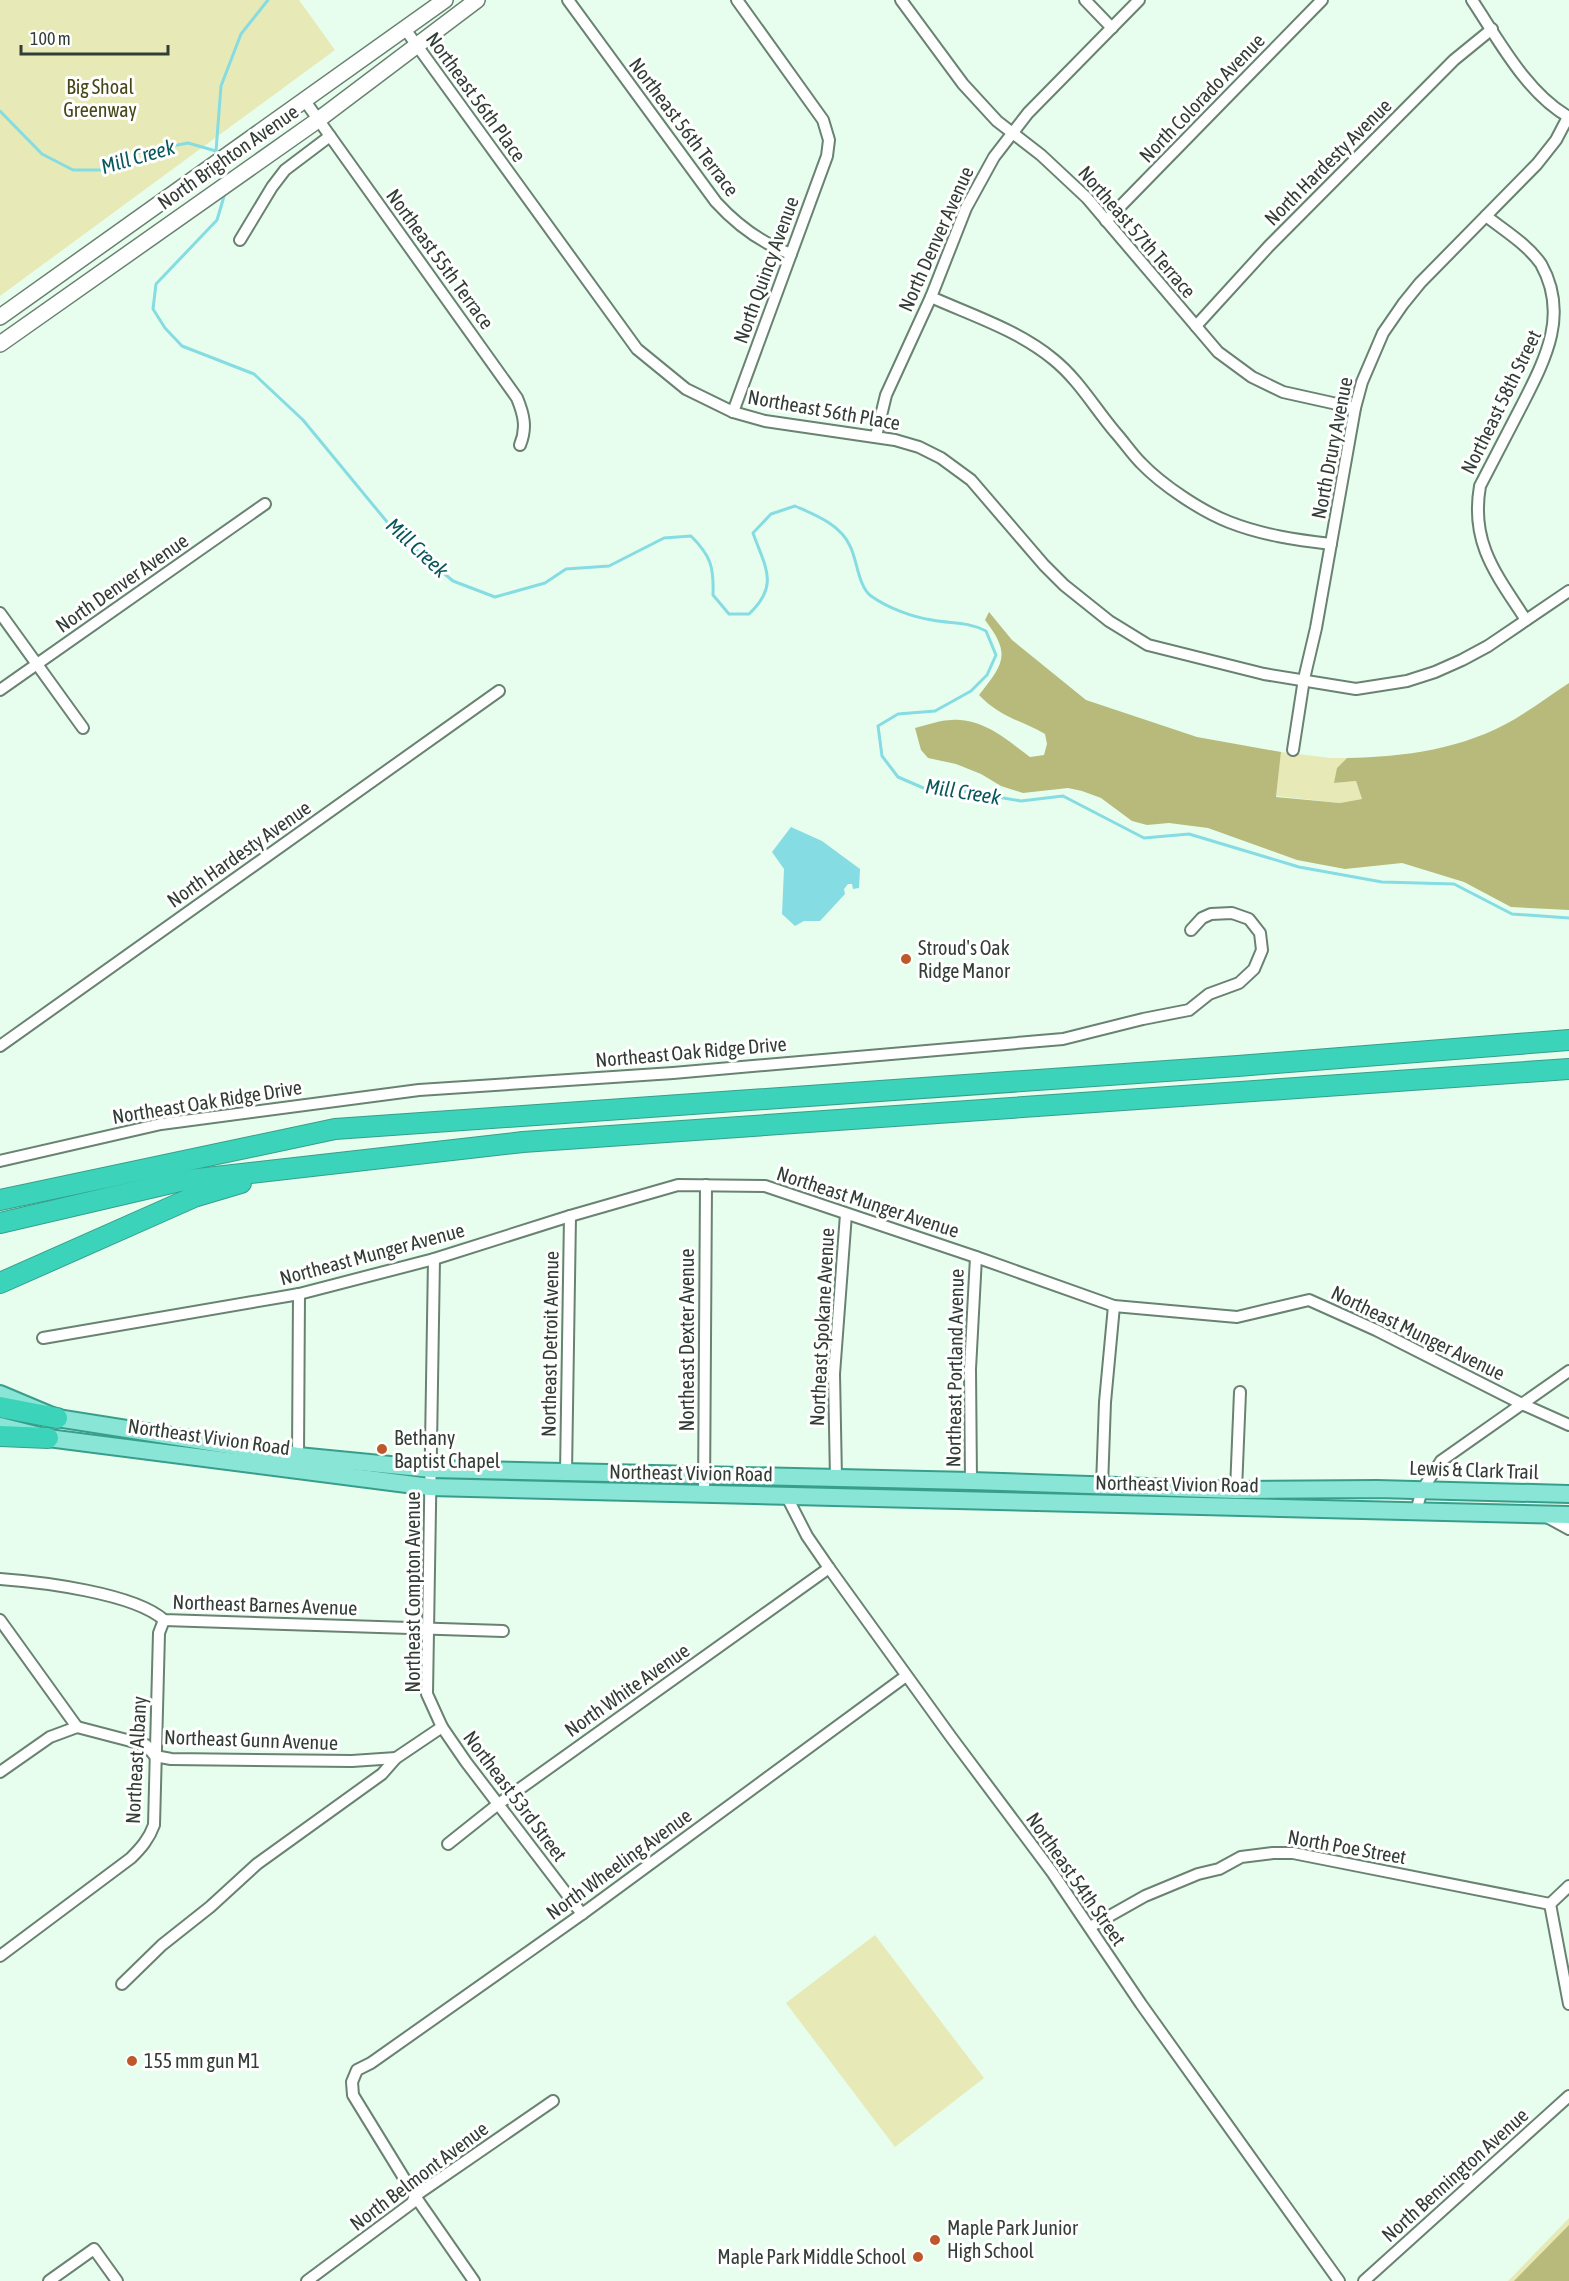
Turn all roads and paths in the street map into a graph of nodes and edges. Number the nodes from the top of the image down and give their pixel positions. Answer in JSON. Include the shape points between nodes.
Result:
{"nodes":[{"id":1,"x":445,"y":0,"type":"edge"},
{"id":2,"x":477,"y":0,"type":"edge"},
{"id":3,"x":568,"y":0,"type":"edge"},
{"id":4,"x":737,"y":0,"type":"edge"},
{"id":5,"x":901,"y":0,"type":"edge"},
{"id":6,"x":1085,"y":0,"type":"edge"},
{"id":7,"x":1139,"y":0,"type":"edge"},
{"id":8,"x":1322,"y":0,"type":"edge"},
{"id":9,"x":1473,"y":0,"type":"edge"},
{"id":10,"x":1112,"y":28,"type":"junction"},
{"id":11,"x":405,"y":29,"type":"junction"},
{"id":12,"x":1492,"y":29,"type":"junction"},
{"id":13,"x":417,"y":45,"type":"junction"},
{"id":14,"x":305,"y":101,"type":"junction"},
{"id":15,"x":1568,"y":117,"type":"edge"},
{"id":16,"x":318,"y":120,"type":"junction"},
{"id":17,"x":1010,"y":134,"type":"junction"},
{"id":18,"x":330,"y":136,"type":"junction"},
{"id":19,"x":1486,"y":216,"type":"junction"},
{"id":20,"x":1106,"y":221,"type":"junction"},
{"id":21,"x":240,"y":240,"type":"dead end"},
{"id":22,"x":791,"y":254,"type":"junction"},
{"id":23,"x":931,"y":297,"type":"junction"},
{"id":24,"x":0,"y":317,"type":"edge"},
{"id":25,"x":1196,"y":326,"type":"junction"},
{"id":26,"x":0,"y":344,"type":"edge"},
{"id":27,"x":1355,"y":408,"type":"junction"},
{"id":28,"x":732,"y":412,"type":"junction"},
{"id":29,"x":876,"y":436,"type":"junction"},
{"id":30,"x":520,"y":445,"type":"dead end"},
{"id":31,"x":265,"y":504,"type":"dead end"},
{"id":32,"x":1331,"y":544,"type":"junction"},
{"id":33,"x":1569,"y":591,"type":"edge"},
{"id":34,"x":0,"y":613,"type":"edge"},
{"id":35,"x":1526,"y":620,"type":"junction"},
{"id":36,"x":36,"y":664,"type":"junction"},
{"id":37,"x":1304,"y":680,"type":"junction"},
{"id":38,"x":0,"y":690,"type":"edge"},
{"id":39,"x":499,"y":692,"type":"dead end"},
{"id":40,"x":83,"y":728,"type":"dead end"},
{"id":41,"x":1293,"y":750,"type":"dead end"},
{"id":42,"x":1191,"y":930,"type":"dead end"},
{"id":43,"x":1569,"y":1040,"type":"edge"},
{"id":44,"x":0,"y":1046,"type":"edge"},
{"id":45,"x":1569,"y":1069,"type":"edge"},
{"id":46,"x":0,"y":1161,"type":"edge"},
{"id":47,"x":286,"y":1169,"type":"junction"},
{"id":48,"x":706,"y":1185,"type":"junction"},
{"id":49,"x":0,"y":1200,"type":"edge"},
{"id":50,"x":846,"y":1214,"type":"junction"},
{"id":51,"x":570,"y":1216,"type":"junction"},
{"id":52,"x":0,"y":1222,"type":"edge"},
{"id":53,"x":976,"y":1257,"type":"junction"},
{"id":54,"x":434,"y":1259,"type":"junction"},
{"id":55,"x":0,"y":1283,"type":"edge"},
{"id":56,"x":299,"y":1294,"type":"junction"},
{"id":57,"x":1114,"y":1306,"type":"junction"},
{"id":58,"x":42,"y":1338,"type":"dead end"},
{"id":59,"x":1569,"y":1371,"type":"edge"},
{"id":60,"x":1240,"y":1392,"type":"dead end"},
{"id":61,"x":0,"y":1394,"type":"edge"},
{"id":62,"x":1522,"y":1404,"type":"junction"},
{"id":63,"x":0,"y":1407,"type":"edge"},
{"id":64,"x":57,"y":1418,"type":"junction"},
{"id":65,"x":1569,"y":1425,"type":"edge"},
{"id":66,"x":0,"y":1426,"type":"edge"},
{"id":67,"x":0,"y":1436,"type":"edge"},
{"id":68,"x":48,"y":1438,"type":"junction"},
{"id":69,"x":298,"y":1456,"type":"junction"},
{"id":70,"x":431,"y":1469,"type":"junction"},
{"id":71,"x":566,"y":1473,"type":"junction"},
{"id":72,"x":703,"y":1475,"type":"junction"},
{"id":73,"x":836,"y":1479,"type":"junction"},
{"id":74,"x":970,"y":1481,"type":"junction"},
{"id":75,"x":1102,"y":1486,"type":"junction"},
{"id":76,"x":430,"y":1487,"type":"junction"},
{"id":77,"x":1377,"y":1489,"type":"joint"},
{"id":78,"x":1236,"y":1490,"type":"junction"},
{"id":79,"x":1422,"y":1490,"type":"junction"},
{"id":80,"x":1569,"y":1494,"type":"edge"},
{"id":81,"x":704,"y":1495,"type":"junction"},
{"id":82,"x":788,"y":1497,"type":"junction"},
{"id":83,"x":1416,"y":1511,"type":"junction"},
{"id":84,"x":1542,"y":1514,"type":"junction"},
{"id":85,"x":1569,"y":1515,"type":"edge"},
{"id":86,"x":1569,"y":1529,"type":"edge"},
{"id":87,"x":829,"y":1568,"type":"junction"},
{"id":88,"x":0,"y":1579,"type":"edge"},
{"id":89,"x":0,"y":1620,"type":"edge"},
{"id":90,"x":164,"y":1620,"type":"junction"},
{"id":91,"x":428,"y":1628,"type":"junction"},
{"id":92,"x":503,"y":1631,"type":"dead end"},
{"id":93,"x":906,"y":1676,"type":"junction"},
{"id":94,"x":77,"y":1727,"type":"junction"},
{"id":95,"x":442,"y":1727,"type":"junction"},
{"id":96,"x":155,"y":1756,"type":"junction"},
{"id":97,"x":396,"y":1758,"type":"junction"},
{"id":98,"x":0,"y":1772,"type":"edge"},
{"id":99,"x":497,"y":1805,"type":"junction"},
{"id":100,"x":448,"y":1844,"type":"dead end"},
{"id":101,"x":1569,"y":1886,"type":"edge"},
{"id":102,"x":1550,"y":1904,"type":"junction"},
{"id":103,"x":582,"y":1914,"type":"junction"},
{"id":104,"x":1090,"y":1927,"type":"junction"},
{"id":105,"x":0,"y":1956,"type":"edge"},
{"id":106,"x":122,"y":1984,"type":"dead end"},
{"id":107,"x":1569,"y":2004,"type":"edge"},
{"id":108,"x":1569,"y":2096,"type":"edge"},
{"id":109,"x":553,"y":2101,"type":"dead end"},
{"id":110,"x":415,"y":2196,"type":"junction"},
{"id":111,"x":49,"y":2281,"type":"edge"},
{"id":112,"x":117,"y":2281,"type":"edge"},
{"id":113,"x":307,"y":2281,"type":"edge"},
{"id":114,"x":474,"y":2281,"type":"edge"},
{"id":115,"x":1339,"y":2281,"type":"edge"},
{"id":116,"x":1364,"y":2281,"type":"edge"}],
"edges":[{"from":1,"to":11,"type":"main road","name":"North Brighton Avenue"},
{"from":2,"to":13,"type":"main road","name":"North Brighton Avenue"},
{"from":3,"to":22,"type":"street","name":"Northeast 56th Terrace","via":[[716,202],[753,236]]},
{"from":4,"to":22,"type":"street","name":"North Quincy Avenue","via":[[823,120],[829,140],[827,156]]},
{"from":5,"to":17,"type":"street","name":"Northeast 57th Terrace","via":[[963,84]]},
{"from":6,"to":10,"type":"street"},
{"from":7,"to":10,"type":"street","name":"North Denver Avenue"},
{"from":8,"to":20,"type":"street","name":"North Colorado Avenue"},
{"from":9,"to":12,"type":"street"},
{"from":10,"to":17,"type":"street","name":"North Denver Avenue"},
{"from":11,"to":13,"type":"street","name":"Northeast 56th Place"},
{"from":11,"to":14,"type":"main road","name":"North Brighton Avenue"},
{"from":12,"to":15,"type":"street","via":[[1542,96]]},
{"from":12,"to":25,"type":"street","name":"North Hardesty Avenue","via":[[1446,68],[1269,246]]},
{"from":13,"to":16,"type":"main road","name":"North Brighton Avenue"},
{"from":13,"to":28,"type":"street","name":"Northeast 56th Place","via":[[637,349],[686,389]]},
{"from":14,"to":16,"type":"street","name":"Northeast 55th Terrace"},
{"from":14,"to":24,"type":"main road","name":"North Brighton Avenue"},
{"from":15,"to":19,"type":"street","name":"North Drury Avenue","via":[[1542,158]]},
{"from":16,"to":18,"type":"street","name":"Northeast 55th Terrace"},
{"from":16,"to":26,"type":"main road","name":"North Brighton Avenue"},
{"from":17,"to":20,"type":"street","name":"Northeast 57th Terrace","via":[[1072,183]]},
{"from":17,"to":23,"type":"street","name":"North Denver Avenue","via":[[966,208]]},
{"from":18,"to":21,"type":"street","via":[[285,170]]},
{"from":18,"to":30,"type":"street","name":"Northeast 55th Terrace","via":[[517,398],[524,428]]},
{"from":19,"to":27,"type":"street","name":"North Drury Avenue","via":[[1420,283],[1393,318],[1371,357]]},
{"from":19,"to":35,"type":"street","name":"Northeast 58th Street","via":[[1533,255],[1549,278],[1557,306],[1552,346],[1480,486],[1478,499],[1477,520],[1484,547],[1494,571]]},
{"from":20,"to":25,"type":"street","name":"Northeast 57th Terrace"},
{"from":22,"to":28,"type":"street","name":"North Quincy Avenue"},
{"from":23,"to":29,"type":"street","name":"North Denver Avenue","via":[[886,395]]},
{"from":23,"to":32,"type":"street","via":[[1020,338],[1053,359],[1072,376],[1142,464],[1195,504],[1227,522],[1264,533]]},
{"from":25,"to":27,"type":"street","name":"Northeast 57th Terrace","via":[[1218,352],[1264,384],[1299,397]]},
{"from":27,"to":32,"type":"street","name":"North Drury Avenue"},
{"from":28,"to":29,"type":"street","name":"Northeast 56th Place","via":[[765,422]]},
{"from":29,"to":37,"type":"street","name":"Northeast 56th Place","via":[[919,447],[962,472],[1064,585],[1141,641],[1264,674]]},
{"from":31,"to":36,"type":"street","name":"North Denver Avenue"},
{"from":32,"to":37,"type":"street","name":"North Drury Avenue"},
{"from":33,"to":35,"type":"street","name":"Northeast 56th Place"},
{"from":34,"to":36,"type":"street"},
{"from":35,"to":37,"type":"street","name":"Northeast 56th Place","via":[[1462,660],[1407,681],[1356,689]]},
{"from":36,"to":38,"type":"street","name":"North Denver Avenue"},
{"from":36,"to":40,"type":"street"},
{"from":37,"to":41,"type":"street","name":"North Drury Avenue"},
{"from":39,"to":44,"type":"street","name":"North Hardesty Avenue"},
{"from":42,"to":46,"type":"street","name":"Northeast Oak Ridge Drive","via":[[1211,914],[1232,913],[1249,919],[1260,933],[1262,950],[1254,969],[1189,1010],[1063,1038],[673,1073],[419,1090],[161,1124]]},
{"from":43,"to":49,"type":"highway","via":[[334,1129]]},
{"from":45,"to":47,"type":"highway","via":[[523,1143]]},
{"from":47,"to":52,"type":"highway","via":[[180,1181]]},
{"from":47,"to":55,"type":"highway","via":[[194,1197]]},
{"from":48,"to":50,"type":"street","name":"Northeast Munger Avenue","via":[[765,1186]]},
{"from":48,"to":51,"type":"street","name":"Northeast Munger Avenue","via":[[678,1185]]},
{"from":48,"to":72,"type":"street","name":"Northeast Dexter Avenue"},
{"from":50,"to":53,"type":"street","name":"Northeast Munger Avenue"},
{"from":50,"to":73,"type":"street","name":"Northeast Spokane Avenue","via":[[834,1374]]},
{"from":51,"to":54,"type":"street","name":"Northeast Munger Avenue"},
{"from":51,"to":71,"type":"street","name":"Northeast Detroit Avenue"},
{"from":53,"to":57,"type":"street","name":"Northeast Munger Avenue"},
{"from":53,"to":74,"type":"street","name":"Northeast Portland Avenue"},
{"from":54,"to":56,"type":"street","name":"Northeast Munger Avenue"},
{"from":54,"to":70,"type":"street","name":"Northeast Compton Avenue"},
{"from":56,"to":58,"type":"street","name":"Northeast Munger Avenue"},
{"from":56,"to":69,"type":"street"},
{"from":57,"to":62,"type":"street","name":"Northeast Munger Avenue","via":[[1237,1317],[1309,1300]]},
{"from":57,"to":75,"type":"street"},
{"from":59,"to":62,"type":"street"},
{"from":60,"to":78,"type":"street"},
{"from":61,"to":64,"type":"main road","name":"Northeast Vivion Road"},
{"from":62,"to":65,"type":"street","name":"Northeast Munger Avenue"},
{"from":62,"to":79,"type":"street","via":[[1441,1461]]},
{"from":63,"to":64,"type":"highway"},
{"from":64,"to":69,"type":"main road","name":"Northeast Vivion Road"},
{"from":66,"to":68,"type":"main road","name":"Northeast Vivion Road"},
{"from":67,"to":68,"type":"highway"},
{"from":68,"to":76,"type":"main road","name":"Northeast Vivion Road"},
{"from":69,"to":70,"type":"main road","name":"Northeast Vivion Road"},
{"from":70,"to":71,"type":"main road","name":"Northeast Vivion Road"},
{"from":70,"to":76,"type":"street","name":"Northeast Compton Avenue"},
{"from":71,"to":72,"type":"main road","name":"Northeast Vivion Road"},
{"from":72,"to":73,"type":"main road","name":"Northeast Vivion Road"},
{"from":72,"to":81,"type":"street","name":"Northeast Dexter Avenue"},
{"from":73,"to":74,"type":"main road","name":"Northeast Vivion Road"},
{"from":74,"to":75,"type":"main road","name":"Northeast Vivion Road"},
{"from":75,"to":78,"type":"main road","name":"Northeast Vivion Road"},
{"from":76,"to":81,"type":"main road","name":"Northeast Vivion Road"},
{"from":76,"to":91,"type":"street","name":"Northeast Compton Avenue"},
{"from":77,"to":78,"type":"main road","name":"Northeast Vivion Road"},
{"from":77,"to":79,"type":"main road","name":"Lewis & Clark Trail"},
{"from":79,"to":80,"type":"main road","name":"Lewis & Clark Trail"},
{"from":79,"to":83,"type":"street"},
{"from":81,"to":82,"type":"main road","name":"Northeast Vivion Road"},
{"from":82,"to":83,"type":"main road","name":"Northeast Vivion Road"},
{"from":82,"to":87,"type":"street","name":"Northeast 54th Street","via":[[807,1536]]},
{"from":83,"to":84,"type":"main road"},
{"from":84,"to":85,"type":"main road"},
{"from":84,"to":86,"type":"street"},
{"from":87,"to":93,"type":"street","name":"Northeast 54th Street"},
{"from":87,"to":99,"type":"street","name":"North White Avenue"},
{"from":88,"to":90,"type":"street","name":"Northeast Barnes Avenue","via":[[44,1582],[123,1600]]},
{"from":89,"to":94,"type":"street"},
{"from":90,"to":91,"type":"street","name":"Northeast Barnes Avenue"},
{"from":90,"to":96,"type":"street","name":"Northeast Albany","via":[[159,1633]]},
{"from":91,"to":92,"type":"street","name":"Northeast Barnes Avenue"},
{"from":91,"to":95,"type":"street","name":"Northeast Compton Avenue","via":[[427,1694]]},
{"from":93,"to":103,"type":"street","name":"North Wheeling Avenue"},
{"from":93,"to":104,"type":"street","name":"Northeast 54th Street"},
{"from":94,"to":96,"type":"street","name":"Northeast Gunn Avenue","via":[[146,1745]]},
{"from":94,"to":98,"type":"street","via":[[50,1737]]},
{"from":95,"to":97,"type":"street"},
{"from":95,"to":99,"type":"street","name":"Northeast 53rd Street"},
{"from":96,"to":97,"type":"street","name":"Northeast Gunn Avenue","via":[[352,1761]]},
{"from":96,"to":105,"type":"street","name":"Northeast Albany","via":[[154,1826],[148,1838],[131,1858]]},
{"from":97,"to":106,"type":"street","via":[[381,1774],[257,1864]]},
{"from":99,"to":100,"type":"street","name":"North White Avenue"},
{"from":99,"to":103,"type":"street","name":"Northeast 53rd Street"},
{"from":101,"to":102,"type":"street"},
{"from":102,"to":104,"type":"street","name":"North Poe Street","via":[[1293,1853],[1273,1853],[1241,1857],[1219,1869],[1198,1874],[1145,1896]]},
{"from":102,"to":107,"type":"street"},
{"from":103,"to":110,"type":"street","name":"North Wheeling Avenue","via":[[357,2070],[353,2095]]},
{"from":104,"to":115,"type":"street","name":"Northeast 54th Street"},
{"from":108,"to":116,"type":"street","name":"North Bennington Avenue"},
{"from":109,"to":110,"type":"street","name":"North Belmont Avenue"},
{"from":110,"to":113,"type":"street","name":"North Belmont Avenue","via":[[412,2203]]},
{"from":110,"to":114,"type":"street"},
{"from":111,"to":112,"type":"street","via":[[94,2249]]}]}
